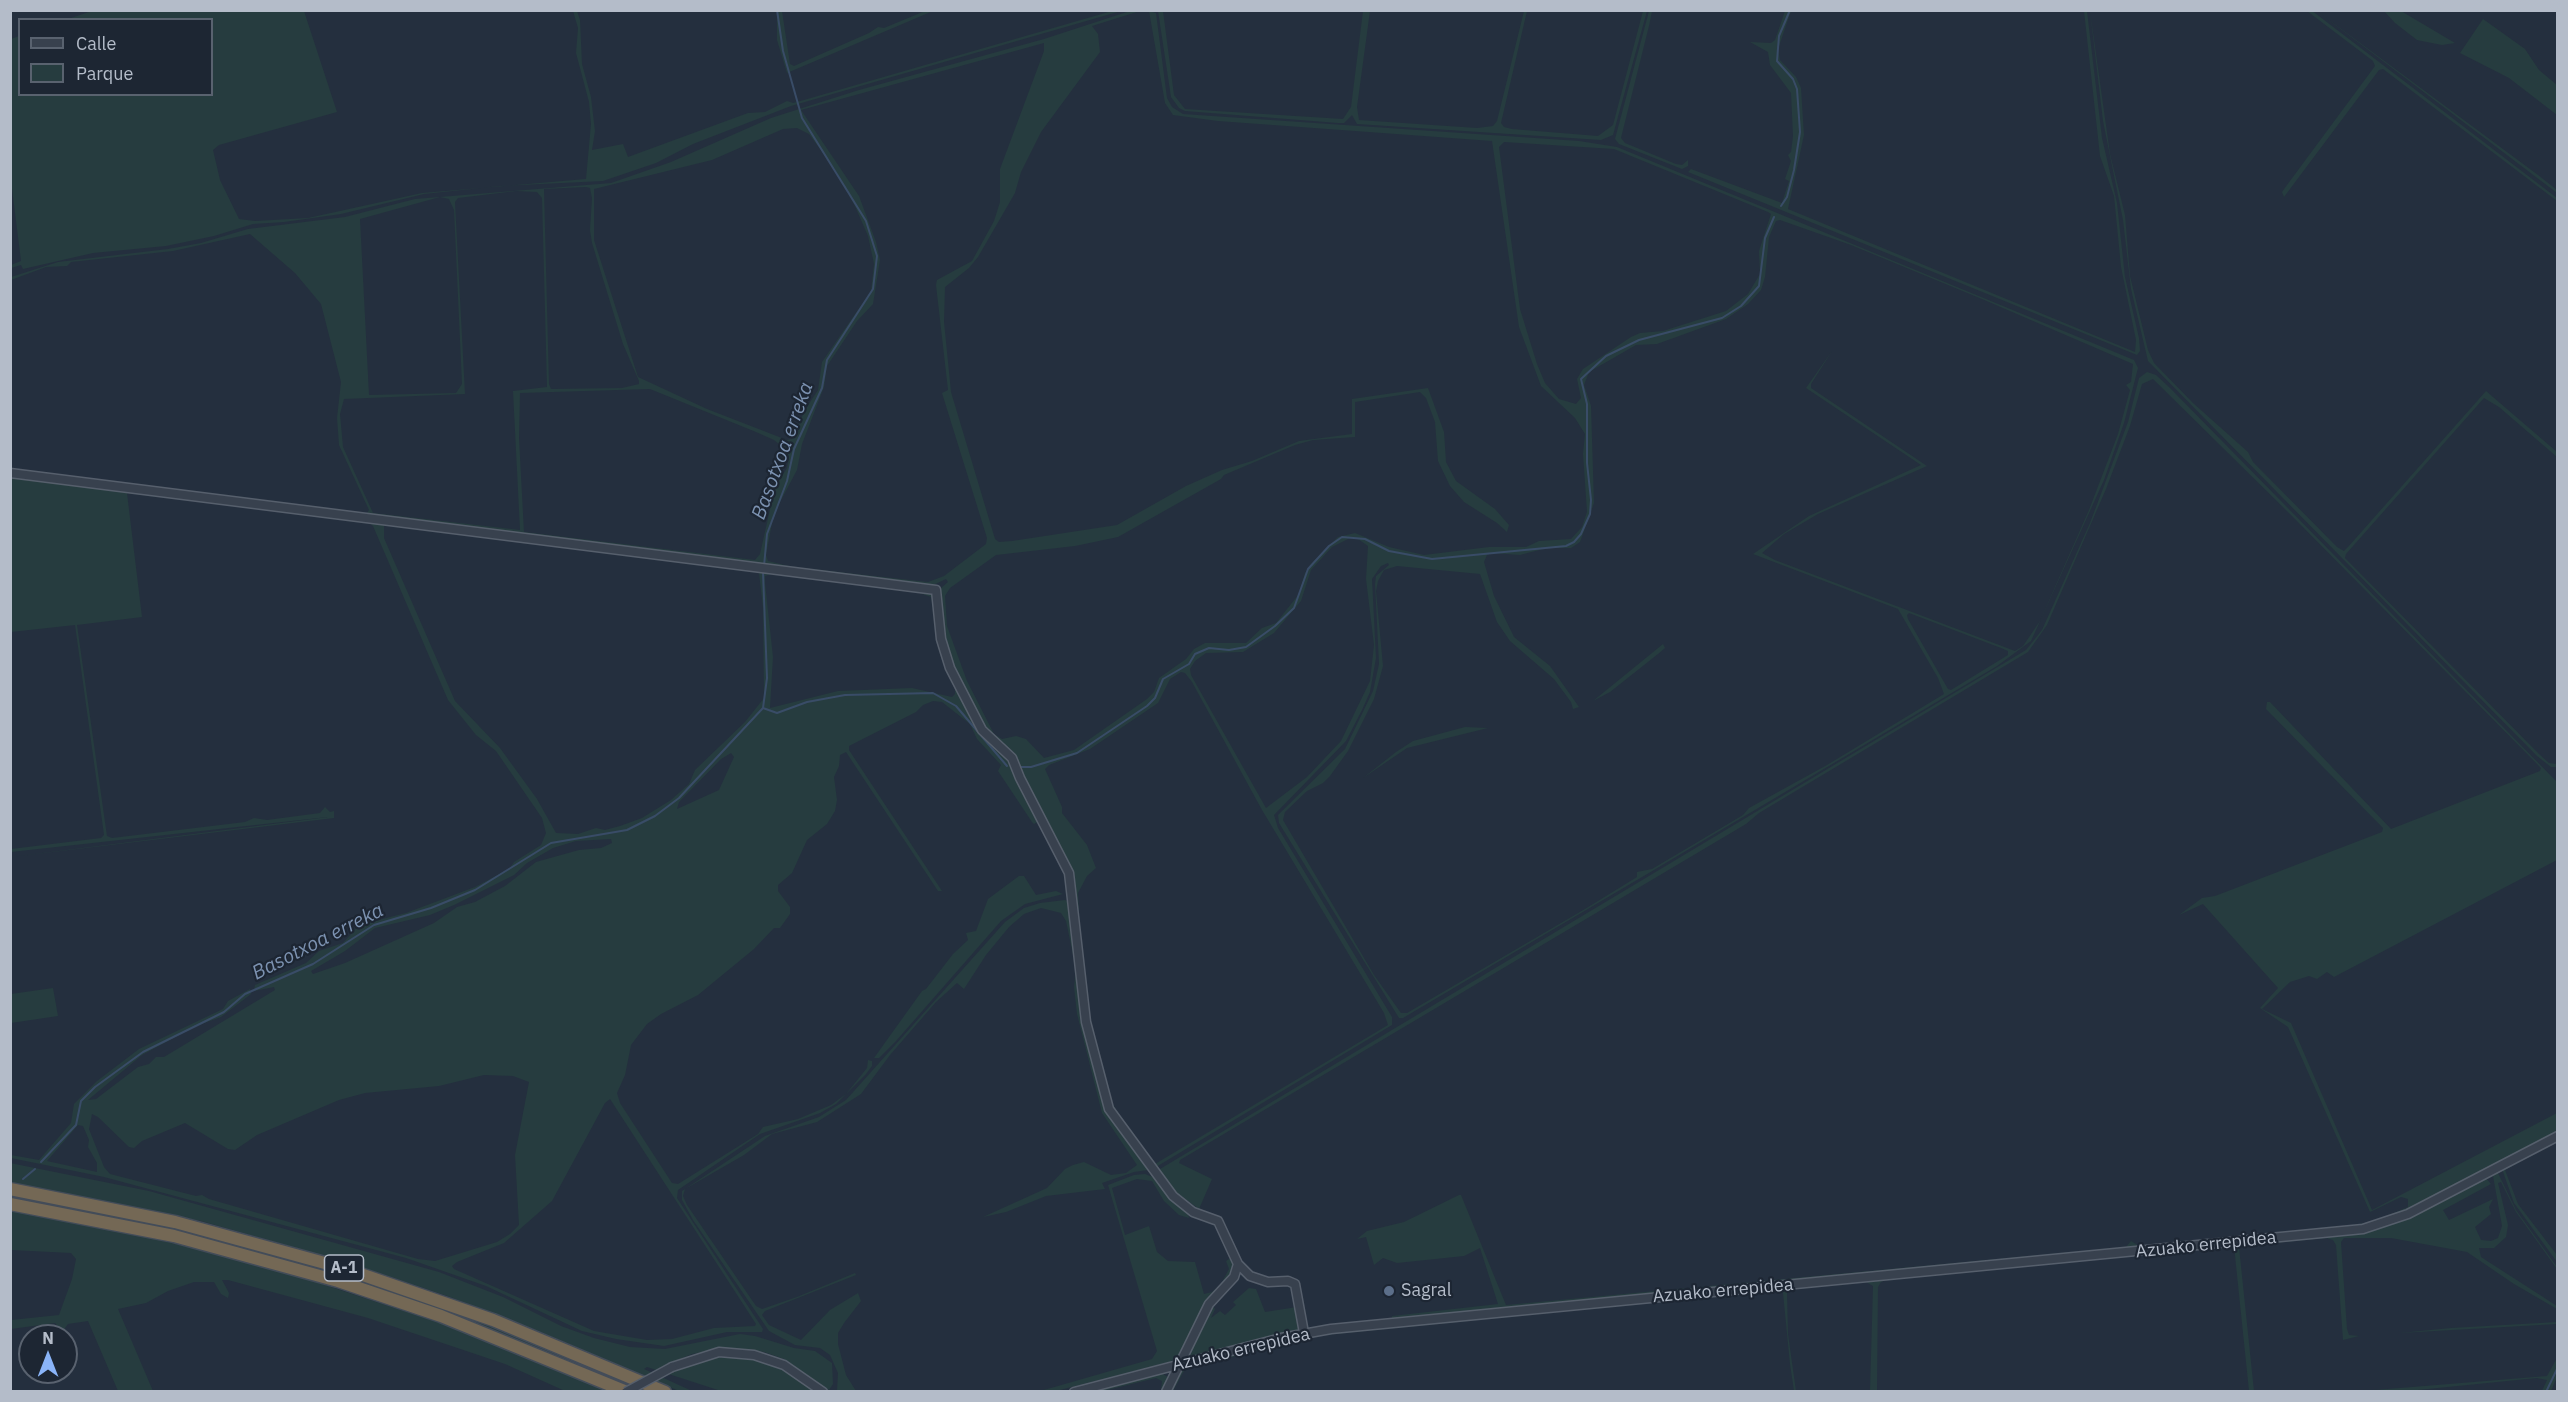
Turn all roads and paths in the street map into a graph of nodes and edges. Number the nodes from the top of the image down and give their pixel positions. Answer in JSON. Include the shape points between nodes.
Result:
{"nodes":[{"id":1,"x":10,"y":473,"type":"edge"},
{"id":2,"x":2558,"y":1136,"type":"edge"},
{"id":3,"x":10,"y":1189,"type":"edge"},
{"id":4,"x":10,"y":1203,"type":"edge"},
{"id":5,"x":1238,"y":1264,"type":"junction"},
{"id":6,"x":1304,"y":1334,"type":"junction"},
{"id":7,"x":1177,"y":1365,"type":"junction"},
{"id":8,"x":627,"y":1392,"type":"edge"},
{"id":9,"x":665,"y":1392,"type":"edge"},
{"id":10,"x":823,"y":1392,"type":"edge"},
{"id":11,"x":1074,"y":1392,"type":"edge"},
{"id":12,"x":1166,"y":1392,"type":"edge"}],
"edges":[{"from":1,"to":5,"type":"street","via":[[936,590],[941,639],[950,668],[982,730],[1012,758],[1069,873],[1086,1022],[1109,1109],[1173,1196],[1193,1212],[1218,1221]]},
{"from":2,"to":6,"type":"street","name":"Azuako errepidea","via":[[2408,1214],[2348,1231],[1500,1311]]},
{"from":3,"to":9,"type":"highway","number":"A-1","via":[[175,1222],[343,1268],[493,1320]]},
{"from":4,"to":8,"type":"highway","number":"A-1","via":[[174,1236],[327,1278],[441,1316]]},
{"from":5,"to":6,"type":"street","via":[[1250,1276],[1295,1284]]},
{"from":5,"to":7,"type":"street","via":[[1234,1277],[1209,1304]]},
{"from":6,"to":7,"type":"street","name":"Azuako errepidea"},
{"from":7,"to":11,"type":"street","name":"Azuako errepidea"},
{"from":7,"to":12,"type":"street"},
{"from":8,"to":10,"type":"street","bridge":true,"via":[[672,1367],[719,1352],[754,1355],[784,1365]]}]}
